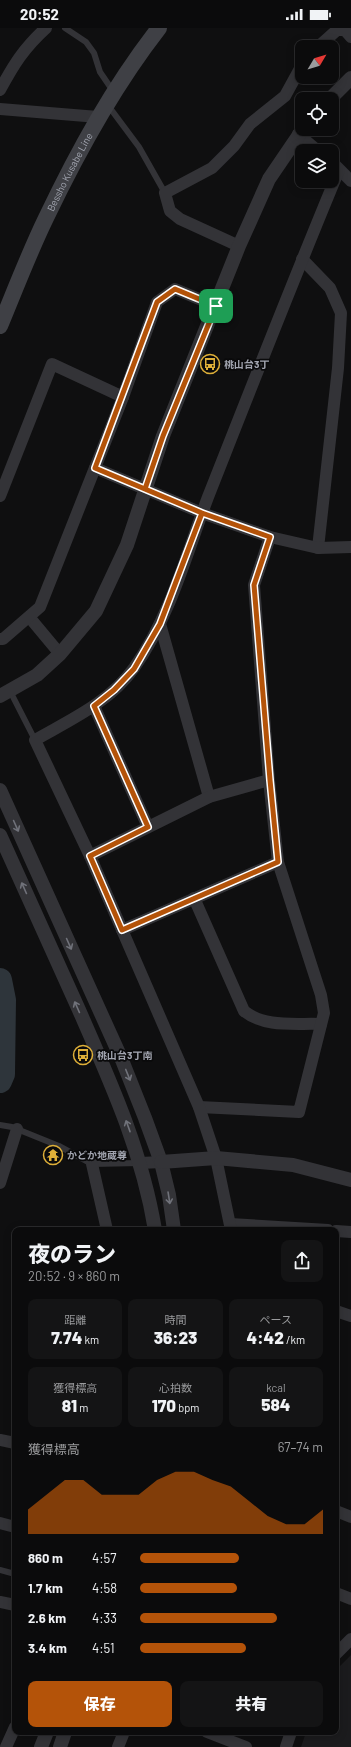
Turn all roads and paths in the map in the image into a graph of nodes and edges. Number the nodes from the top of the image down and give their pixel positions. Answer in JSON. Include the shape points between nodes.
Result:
{"nodes":[{"id":1,"x":46,"y":28,"type":"edge"},
{"id":2,"x":65,"y":28,"type":"edge"},
{"id":3,"x":159,"y":28,"type":"edge"},
{"id":4,"x":33,"y":32,"type":"edge"},
{"id":5,"x":347,"y":32,"type":"edge"},
{"id":6,"x":326,"y":40,"type":"edge"},
{"id":7,"x":295,"y":78,"type":"edge"},
{"id":8,"x":351,"y":78,"type":"edge"},
{"id":9,"x":0,"y":90,"type":"edge"},
{"id":10,"x":337,"y":92,"type":"edge"},
{"id":11,"x":110,"y":97,"type":"junction"},
{"id":12,"x":0,"y":109,"type":"edge"},
{"id":13,"x":98,"y":117,"type":"junction"},
{"id":14,"x":298,"y":136,"type":"edge"},
{"id":15,"x":305,"y":136,"type":"edge"},
{"id":16,"x":312,"y":144,"type":"edge"},
{"id":17,"x":339,"y":169,"type":"edge"},
{"id":18,"x":351,"y":182,"type":"edge"},
{"id":19,"x":328,"y":188,"type":"edge"},
{"id":20,"x":165,"y":194,"type":"junction"},
{"id":21,"x":239,"y":246,"type":"junction"},
{"id":22,"x":302,"y":259,"type":"junction"},
{"id":23,"x":216,"y":306,"type":"junction"},
{"id":24,"x":0,"y":326,"type":"edge"},
{"id":25,"x":123,"y":397,"type":"junction"},
{"id":26,"x":95,"y":468,"type":"junction"},
{"id":27,"x":145,"y":489,"type":"junction"},
{"id":28,"x":0,"y":496,"type":"edge"},
{"id":29,"x":202,"y":513,"type":"junction"},
{"id":30,"x":270,"y":537,"type":"junction"},
{"id":31,"x":351,"y":547,"type":"edge"},
{"id":32,"x":318,"y":548,"type":"junction"},
{"id":33,"x":30,"y":618,"type":"junction"},
{"id":34,"x":160,"y":624,"type":"junction"},
{"id":35,"x":0,"y":639,"type":"edge"},
{"id":36,"x":60,"y":654,"type":"junction"},
{"id":37,"x":5,"y":694,"type":"edge"},
{"id":38,"x":94,"y":706,"type":"junction"},
{"id":39,"x":35,"y":740,"type":"junction"},
{"id":40,"x":270,"y":780,"type":"junction"},
{"id":41,"x":0,"y":790,"type":"edge"},
{"id":42,"x":209,"y":797,"type":"junction"},
{"id":43,"x":148,"y":827,"type":"junction"},
{"id":44,"x":0,"y":835,"type":"edge"},
{"id":45,"x":90,"y":856,"type":"junction"},
{"id":46,"x":278,"y":862,"type":"junction"},
{"id":47,"x":194,"y":898,"type":"junction"},
{"id":48,"x":122,"y":930,"type":"junction"},
{"id":49,"x":321,"y":1024,"type":"junction"},
{"id":50,"x":200,"y":1107,"type":"junction"},
{"id":51,"x":0,"y":1125,"type":"edge"},
{"id":52,"x":15,"y":1128,"type":"junction"},
{"id":53,"x":216,"y":1158,"type":"junction"},
{"id":54,"x":161,"y":1162,"type":"junction"},
{"id":55,"x":141,"y":1163,"type":"junction"},
{"id":56,"x":92,"y":1164,"type":"junction"},
{"id":57,"x":351,"y":1180,"type":"edge"},
{"id":58,"x":0,"y":1183,"type":"edge"},
{"id":59,"x":106,"y":1227,"type":"edge"},
{"id":60,"x":154,"y":1227,"type":"edge"},
{"id":61,"x":174,"y":1227,"type":"edge"},
{"id":62,"x":231,"y":1227,"type":"edge"},
{"id":63,"x":339,"y":1230,"type":"edge"},
{"id":64,"x":351,"y":1232,"type":"edge"},
{"id":65,"x":339,"y":1313,"type":"edge"},
{"id":66,"x":351,"y":1316,"type":"edge"},
{"id":67,"x":0,"y":1440,"type":"edge"},
{"id":68,"x":12,"y":1442,"type":"edge"},
{"id":69,"x":339,"y":1512,"type":"edge"},
{"id":70,"x":351,"y":1517,"type":"edge"},
{"id":71,"x":0,"y":1523,"type":"edge"},
{"id":72,"x":12,"y":1526,"type":"edge"},
{"id":73,"x":0,"y":1570,"type":"edge"},
{"id":74,"x":12,"y":1573,"type":"edge"},
{"id":75,"x":339,"y":1594,"type":"edge"},
{"id":76,"x":351,"y":1599,"type":"edge"},
{"id":77,"x":0,"y":1602,"type":"edge"},
{"id":78,"x":12,"y":1604,"type":"edge"},
{"id":79,"x":351,"y":1639,"type":"edge"},
{"id":80,"x":339,"y":1651,"type":"edge"},
{"id":81,"x":12,"y":1734,"type":"edge"},
{"id":82,"x":46,"y":1735,"type":"edge"},
{"id":83,"x":65,"y":1735,"type":"edge"},
{"id":84,"x":123,"y":1735,"type":"edge"},
{"id":85,"x":215,"y":1735,"type":"edge"},
{"id":86,"x":290,"y":1735,"type":"edge"},
{"id":87,"x":6,"y":1747,"type":"edge"},
{"id":88,"x":41,"y":1747,"type":"edge"},
{"id":89,"x":60,"y":1747,"type":"edge"},
{"id":90,"x":118,"y":1747,"type":"edge"},
{"id":91,"x":246,"y":1747,"type":"edge"},
{"id":92,"x":286,"y":1747,"type":"edge"}],
"edges":[{"from":1,"to":4,"type":"street"},
{"from":2,"to":11,"type":"lane","via":[[86,42],[94,53]]},
{"from":3,"to":11,"type":"main road","name":"Bessho Kusabe Line"},
{"from":4,"to":9,"type":"street"},
{"from":5,"to":6,"type":"street","via":[[337,30]]},
{"from":7,"to":20,"type":"street","via":[[285,96],[250,124],[234,146],[212,168]]},
{"from":8,"to":10,"type":"street"},
{"from":11,"to":13,"type":"main road","name":"Bessho Kusabe Line"},
{"from":11,"to":20,"type":"lane"},
{"from":12,"to":13,"type":"street"},
{"from":13,"to":24,"type":"main road","name":"Bessho Kusabe Line","via":[[45,218]]},
{"from":14,"to":21,"type":"street","via":[[269,179]]},
{"from":15,"to":16,"type":"street"},
{"from":17,"to":18,"type":"street"},
{"from":19,"to":22,"type":"street"},
{"from":20,"to":21,"type":"street","via":[[170,211],[180,219]]},
{"from":21,"to":23,"type":"street"},
{"from":22,"to":29,"type":"street"},
{"from":22,"to":32,"type":"street","via":[[330,288],[341,313],[338,368]]},
{"from":23,"to":25,"type":"street","via":[[175,289],[157,302]]},
{"from":23,"to":27,"type":"street","via":[[163,436]]},
{"from":25,"to":26,"type":"street"},
{"from":25,"to":28,"type":"street","via":[[52,364]]},
{"from":26,"to":27,"type":"street"},
{"from":26,"to":33,"type":"street","via":[[40,607]]},
{"from":27,"to":29,"type":"street"},
{"from":27,"to":36,"type":"street","via":[[127,544],[96,611]]},
{"from":29,"to":30,"type":"street"},
{"from":29,"to":34,"type":"street"},
{"from":30,"to":32,"type":"street"},
{"from":30,"to":40,"type":"street","via":[[254,585]]},
{"from":31,"to":32,"type":"street"},
{"from":33,"to":35,"type":"street","via":[[3,640]]},
{"from":33,"to":36,"type":"street"},
{"from":34,"to":38,"type":"street","via":[[134,669]]},
{"from":34,"to":42,"type":"street"},
{"from":36,"to":37,"type":"street","via":[[37,675]]},
{"from":37,"to":39,"type":"lane"},
{"from":38,"to":39,"type":"street"},
{"from":38,"to":43,"type":"street"},
{"from":39,"to":45,"type":"street"},
{"from":40,"to":42,"type":"street"},
{"from":40,"to":46,"type":"street"},
{"from":41,"to":54,"type":"street","one_way":true,"via":[[122,1060]]},
{"from":42,"to":43,"type":"street"},
{"from":43,"to":45,"type":"street"},
{"from":55,"to":44,"type":"street","one_way":true,"via":[[96,1048]]},
{"from":45,"to":48,"type":"street"},
{"from":46,"to":47,"type":"street"},
{"from":46,"to":49,"type":"street","via":[[321,995],[324,1013]]},
{"from":47,"to":48,"type":"street"},
{"from":47,"to":49,"type":"street","via":[[244,1011],[253,1018],[267,1022]]},
{"from":48,"to":50,"type":"street"},
{"from":49,"to":50,"type":"street","via":[[299,1112]]},
{"from":50,"to":53,"type":"street"},
{"from":51,"to":52,"type":"lane"},
{"from":52,"to":56,"type":"lane","via":[[59,1146]]},
{"from":52,"to":58,"type":"street"},
{"from":53,"to":54,"type":"street"},
{"from":53,"to":57,"type":"street","via":[[293,1165]]},
{"from":53,"to":62,"type":"street"},
{"from":54,"to":55,"type":"street"},
{"from":54,"to":61,"type":"street","one_way":true},
{"from":55,"to":56,"type":"lane"},
{"from":55,"to":60,"type":"street"},
{"from":56,"to":59,"type":"street"},
{"from":63,"to":64,"type":"street"},
{"from":65,"to":66,"type":"street"},
{"from":67,"to":68,"type":"street"},
{"from":69,"to":70,"type":"street"},
{"from":71,"to":72,"type":"street"},
{"from":73,"to":74,"type":"lane"},
{"from":75,"to":76,"type":"street"},
{"from":77,"to":78,"type":"street"},
{"from":79,"to":80,"type":"street"},
{"from":81,"to":87,"type":"street"},
{"from":82,"to":88,"type":"street"},
{"from":83,"to":89,"type":"street"},
{"from":84,"to":90,"type":"street"},
{"from":85,"to":91,"type":"street"},
{"from":86,"to":92,"type":"street"}]}
